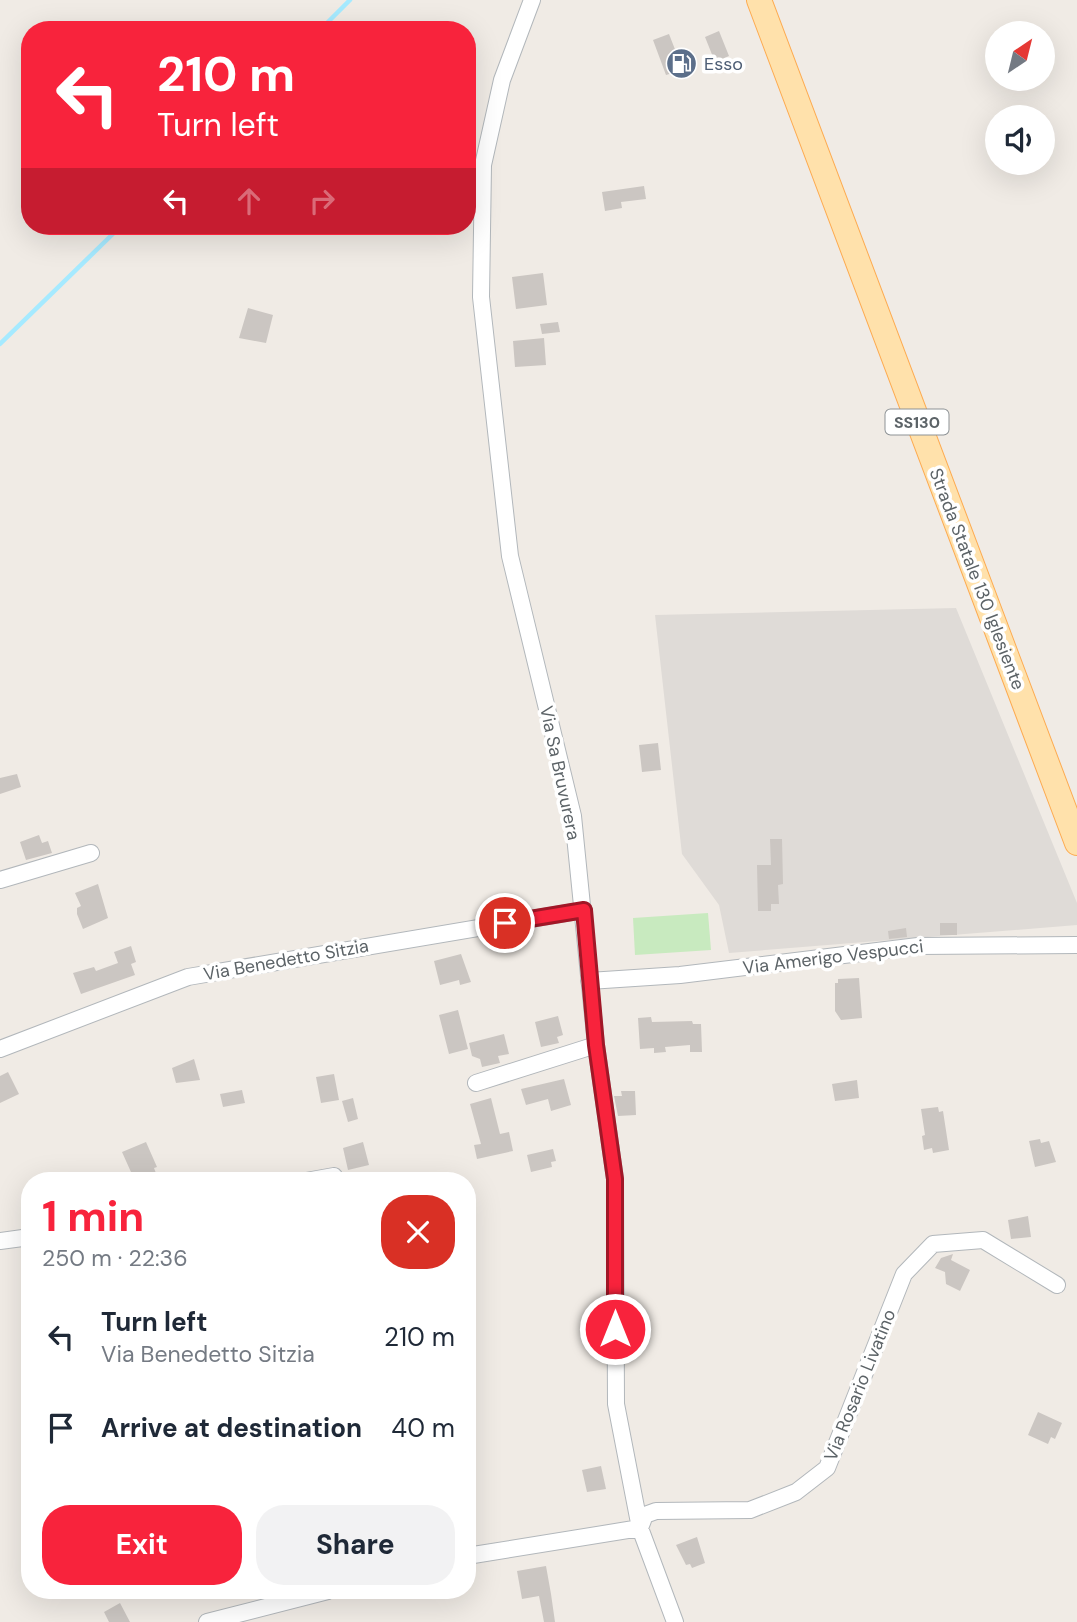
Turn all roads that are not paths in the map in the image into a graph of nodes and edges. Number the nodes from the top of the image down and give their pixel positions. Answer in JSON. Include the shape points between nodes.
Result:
{"nodes":[{"id":1,"x":532,"y":0,"type":"edge"},
{"id":2,"x":760,"y":0,"type":"edge"},
{"id":3,"x":774,"y":0,"type":"edge"},
{"id":4,"x":772,"y":89,"type":"dead end"},
{"id":5,"x":837,"y":207,"type":"junction"},
{"id":6,"x":1077,"y":800,"type":"edge"},
{"id":7,"x":1077,"y":843,"type":"edge"},
{"id":8,"x":91,"y":853,"type":"dead end"},
{"id":9,"x":0,"y":880,"type":"edge"},
{"id":10,"x":584,"y":910,"type":"junction"},
{"id":11,"x":1077,"y":945,"type":"edge"},
{"id":12,"x":589,"y":981,"type":"junction"},
{"id":13,"x":596,"y":1045,"type":"junction"},
{"id":14,"x":0,"y":1049,"type":"edge"},
{"id":15,"x":476,"y":1083,"type":"dead end"},
{"id":16,"x":21,"y":1238,"type":"edge"},
{"id":17,"x":0,"y":1241,"type":"edge"},
{"id":18,"x":1057,"y":1285,"type":"dead end"},
{"id":19,"x":640,"y":1528,"type":"junction"},
{"id":20,"x":476,"y":1555,"type":"edge"},
{"id":21,"x":297,"y":1599,"type":"edge"},
{"id":22,"x":207,"y":1622,"type":"edge"},
{"id":23,"x":675,"y":1622,"type":"edge"}],
"edges":[{"from":1,"to":10,"type":"street","name":"Via Sa Bruvurera","via":[[502,80],[483,165],[481,298],[510,556],[573,816]]},
{"from":2,"to":5,"type":"main road","name":"Strada Statale 130 Iglesiente","number":"SS130"},
{"from":3,"to":6,"type":"main road","name":"Strada Statale 130 Iglesiente","number":"SS130"},
{"from":4,"to":5,"type":"main road"},
{"from":5,"to":7,"type":"main road","name":"Strada Statale 130 Iglesiente","number":"SS130"},
{"from":8,"to":9,"type":"street"},
{"from":10,"to":12,"type":"street","name":"Via Sa Bruvurera"},
{"from":10,"to":14,"type":"street","name":"Via Benedetto Sitzia","via":[[188,977]]},
{"from":11,"to":12,"type":"street","name":"Via Amerigo Vespucci","via":[[918,946],[680,975]]},
{"from":12,"to":13,"type":"street","name":"Via Sa Bruvurera"},
{"from":13,"to":15,"type":"street"},
{"from":13,"to":19,"type":"street","name":"Via Sa Bruvurera","via":[[615,1179],[616,1404]]},
{"from":16,"to":17,"type":"street"},
{"from":18,"to":19,"type":"street","name":"Via Rosario Livatino","via":[[983,1240],[933,1244],[904,1274],[827,1468],[796,1492],[750,1510],[656,1511],[645,1515]]},
{"from":19,"to":20,"type":"street"},
{"from":19,"to":23,"type":"street","name":"Via Sa Bruvurera"},
{"from":21,"to":22,"type":"street"}]}
